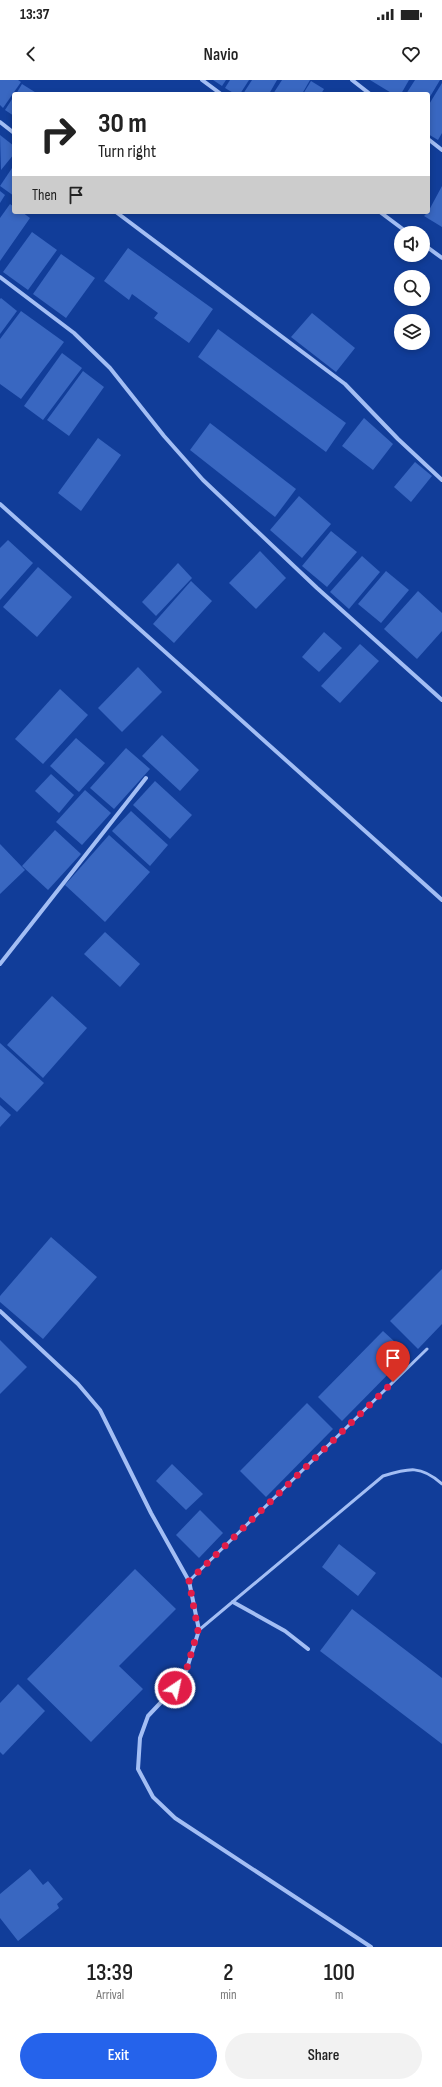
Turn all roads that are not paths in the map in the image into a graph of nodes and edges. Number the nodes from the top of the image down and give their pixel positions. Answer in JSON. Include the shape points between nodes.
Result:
{"nodes":[{"id":1,"x":202,"y":80,"type":"edge"},
{"id":2,"x":352,"y":80,"type":"edge"},
{"id":3,"x":218,"y":92,"type":"edge"},
{"id":4,"x":367,"y":92,"type":"edge"},
{"id":5,"x":0,"y":122,"type":"edge"},
{"id":6,"x":12,"y":131,"type":"edge"},
{"id":7,"x":430,"y":141,"type":"edge"},
{"id":8,"x":442,"y":150,"type":"edge"},
{"id":9,"x":119,"y":214,"type":"edge"},
{"id":10,"x":383,"y":214,"type":"edge"},
{"id":11,"x":399,"y":226,"type":"edge"},
{"id":12,"x":430,"y":249,"type":"edge"},
{"id":13,"x":442,"y":258,"type":"edge"},
{"id":14,"x":0,"y":277,"type":"edge"},
{"id":15,"x":442,"y":480,"type":"edge"},
{"id":16,"x":0,"y":504,"type":"edge"},
{"id":17,"x":442,"y":700,"type":"edge"},
{"id":18,"x":146,"y":778,"type":"dead end"},
{"id":19,"x":442,"y":900,"type":"edge"},
{"id":20,"x":0,"y":964,"type":"edge"},
{"id":21,"x":0,"y":1311,"type":"edge"},
{"id":22,"x":427,"y":1349,"type":"dead end"},
{"id":23,"x":442,"y":1484,"type":"edge"},
{"id":24,"x":189,"y":1581,"type":"junction"},
{"id":25,"x":233,"y":1602,"type":"junction"},
{"id":26,"x":198,"y":1630,"type":"junction"},
{"id":27,"x":308,"y":1649,"type":"dead end"},
{"id":28,"x":370,"y":1947,"type":"edge"}],
"edges":[{"from":1,"to":3,"type":"street"},
{"from":2,"to":4,"type":"street"},
{"from":5,"to":6,"type":"street"},
{"from":7,"to":8,"type":"street"},
{"from":9,"to":15,"type":"street","via":[[345,384]]},
{"from":10,"to":11,"type":"street"},
{"from":12,"to":13,"type":"street"},
{"from":14,"to":17,"type":"street","via":[[74,333],[110,368],[164,436],[209,485],[317,588]]},
{"from":16,"to":19,"type":"street"},
{"from":18,"to":20,"type":"street"},
{"from":21,"to":24,"type":"street","via":[[78,1384],[100,1410],[151,1513]]},
{"from":22,"to":24,"type":"lane"},
{"from":23,"to":25,"type":"lane","via":[[418,1470],[405,1469],[384,1476]]},
{"from":24,"to":26,"type":"street"},
{"from":25,"to":26,"type":"lane"},
{"from":25,"to":27,"type":"street","via":[[286,1631]]},
{"from":26,"to":28,"type":"street","via":[[184,1678],[148,1716],[140,1738],[138,1769],[153,1797],[175,1818]]}]}
